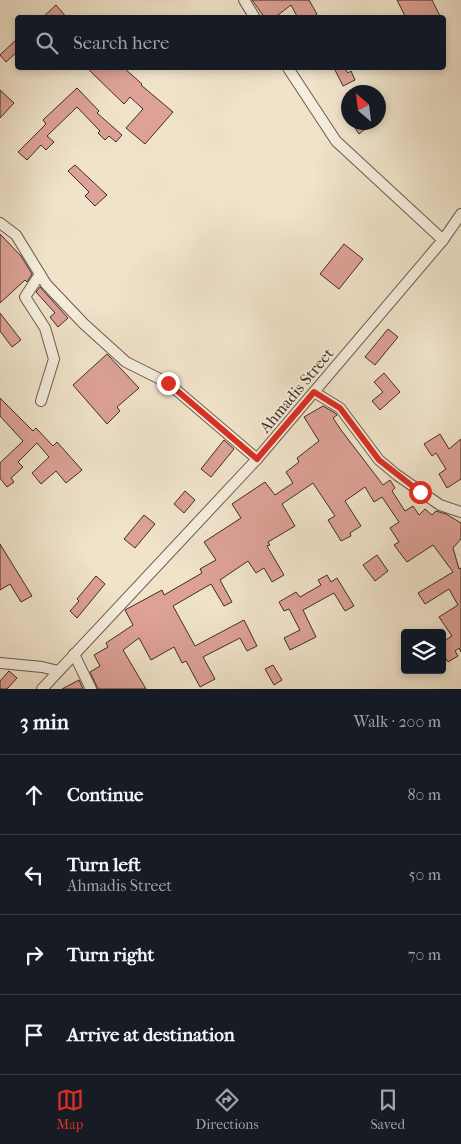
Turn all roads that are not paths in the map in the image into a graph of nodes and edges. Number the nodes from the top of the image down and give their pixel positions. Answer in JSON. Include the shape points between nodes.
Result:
{"nodes":[{"id":1,"x":244,"y":0,"type":"edge"},
{"id":2,"x":253,"y":15,"type":"edge"},
{"id":3,"x":289,"y":70,"type":"edge"},
{"id":4,"x":461,"y":214,"type":"edge"},
{"id":5,"x":0,"y":222,"type":"edge"},
{"id":6,"x":443,"y":240,"type":"junction"},
{"id":7,"x":40,"y":274,"type":"junction"},
{"id":8,"x":314,"y":392,"type":"junction"},
{"id":9,"x":41,"y":400,"type":"dead end"},
{"id":10,"x":257,"y":459,"type":"junction"},
{"id":11,"x":461,"y":512,"type":"edge"},
{"id":12,"x":74,"y":654,"type":"junction"},
{"id":13,"x":0,"y":663,"type":"edge"},
{"id":14,"x":58,"y":671,"type":"junction"},
{"id":15,"x":42,"y":689,"type":"edge"},
{"id":16,"x":91,"y":689,"type":"edge"}],
"edges":[{"from":1,"to":2,"type":"street"},
{"from":3,"to":6,"type":"street","via":[[336,141]]},
{"from":4,"to":6,"type":"street","name":"Ahmadis Street"},
{"from":5,"to":7,"type":"street","via":[[16,235]]},
{"from":6,"to":8,"type":"street","name":"Ahmadis Street"},
{"from":7,"to":9,"type":"street","via":[[25,297],[45,328],[54,359]]},
{"from":7,"to":10,"type":"street","via":[[84,324],[126,362],[168,383]]},
{"from":8,"to":10,"type":"street","name":"Ahmadis Street"},
{"from":8,"to":11,"type":"street","via":[[340,408],[379,460],[397,475],[440,505]]},
{"from":10,"to":12,"type":"street","name":"Ahmadis Street"},
{"from":12,"to":14,"type":"street","name":"Ahmadis Street"},
{"from":12,"to":16,"type":"street"},
{"from":13,"to":14,"type":"street"},
{"from":14,"to":15,"type":"street","name":"Ahmadis Street"}]}
